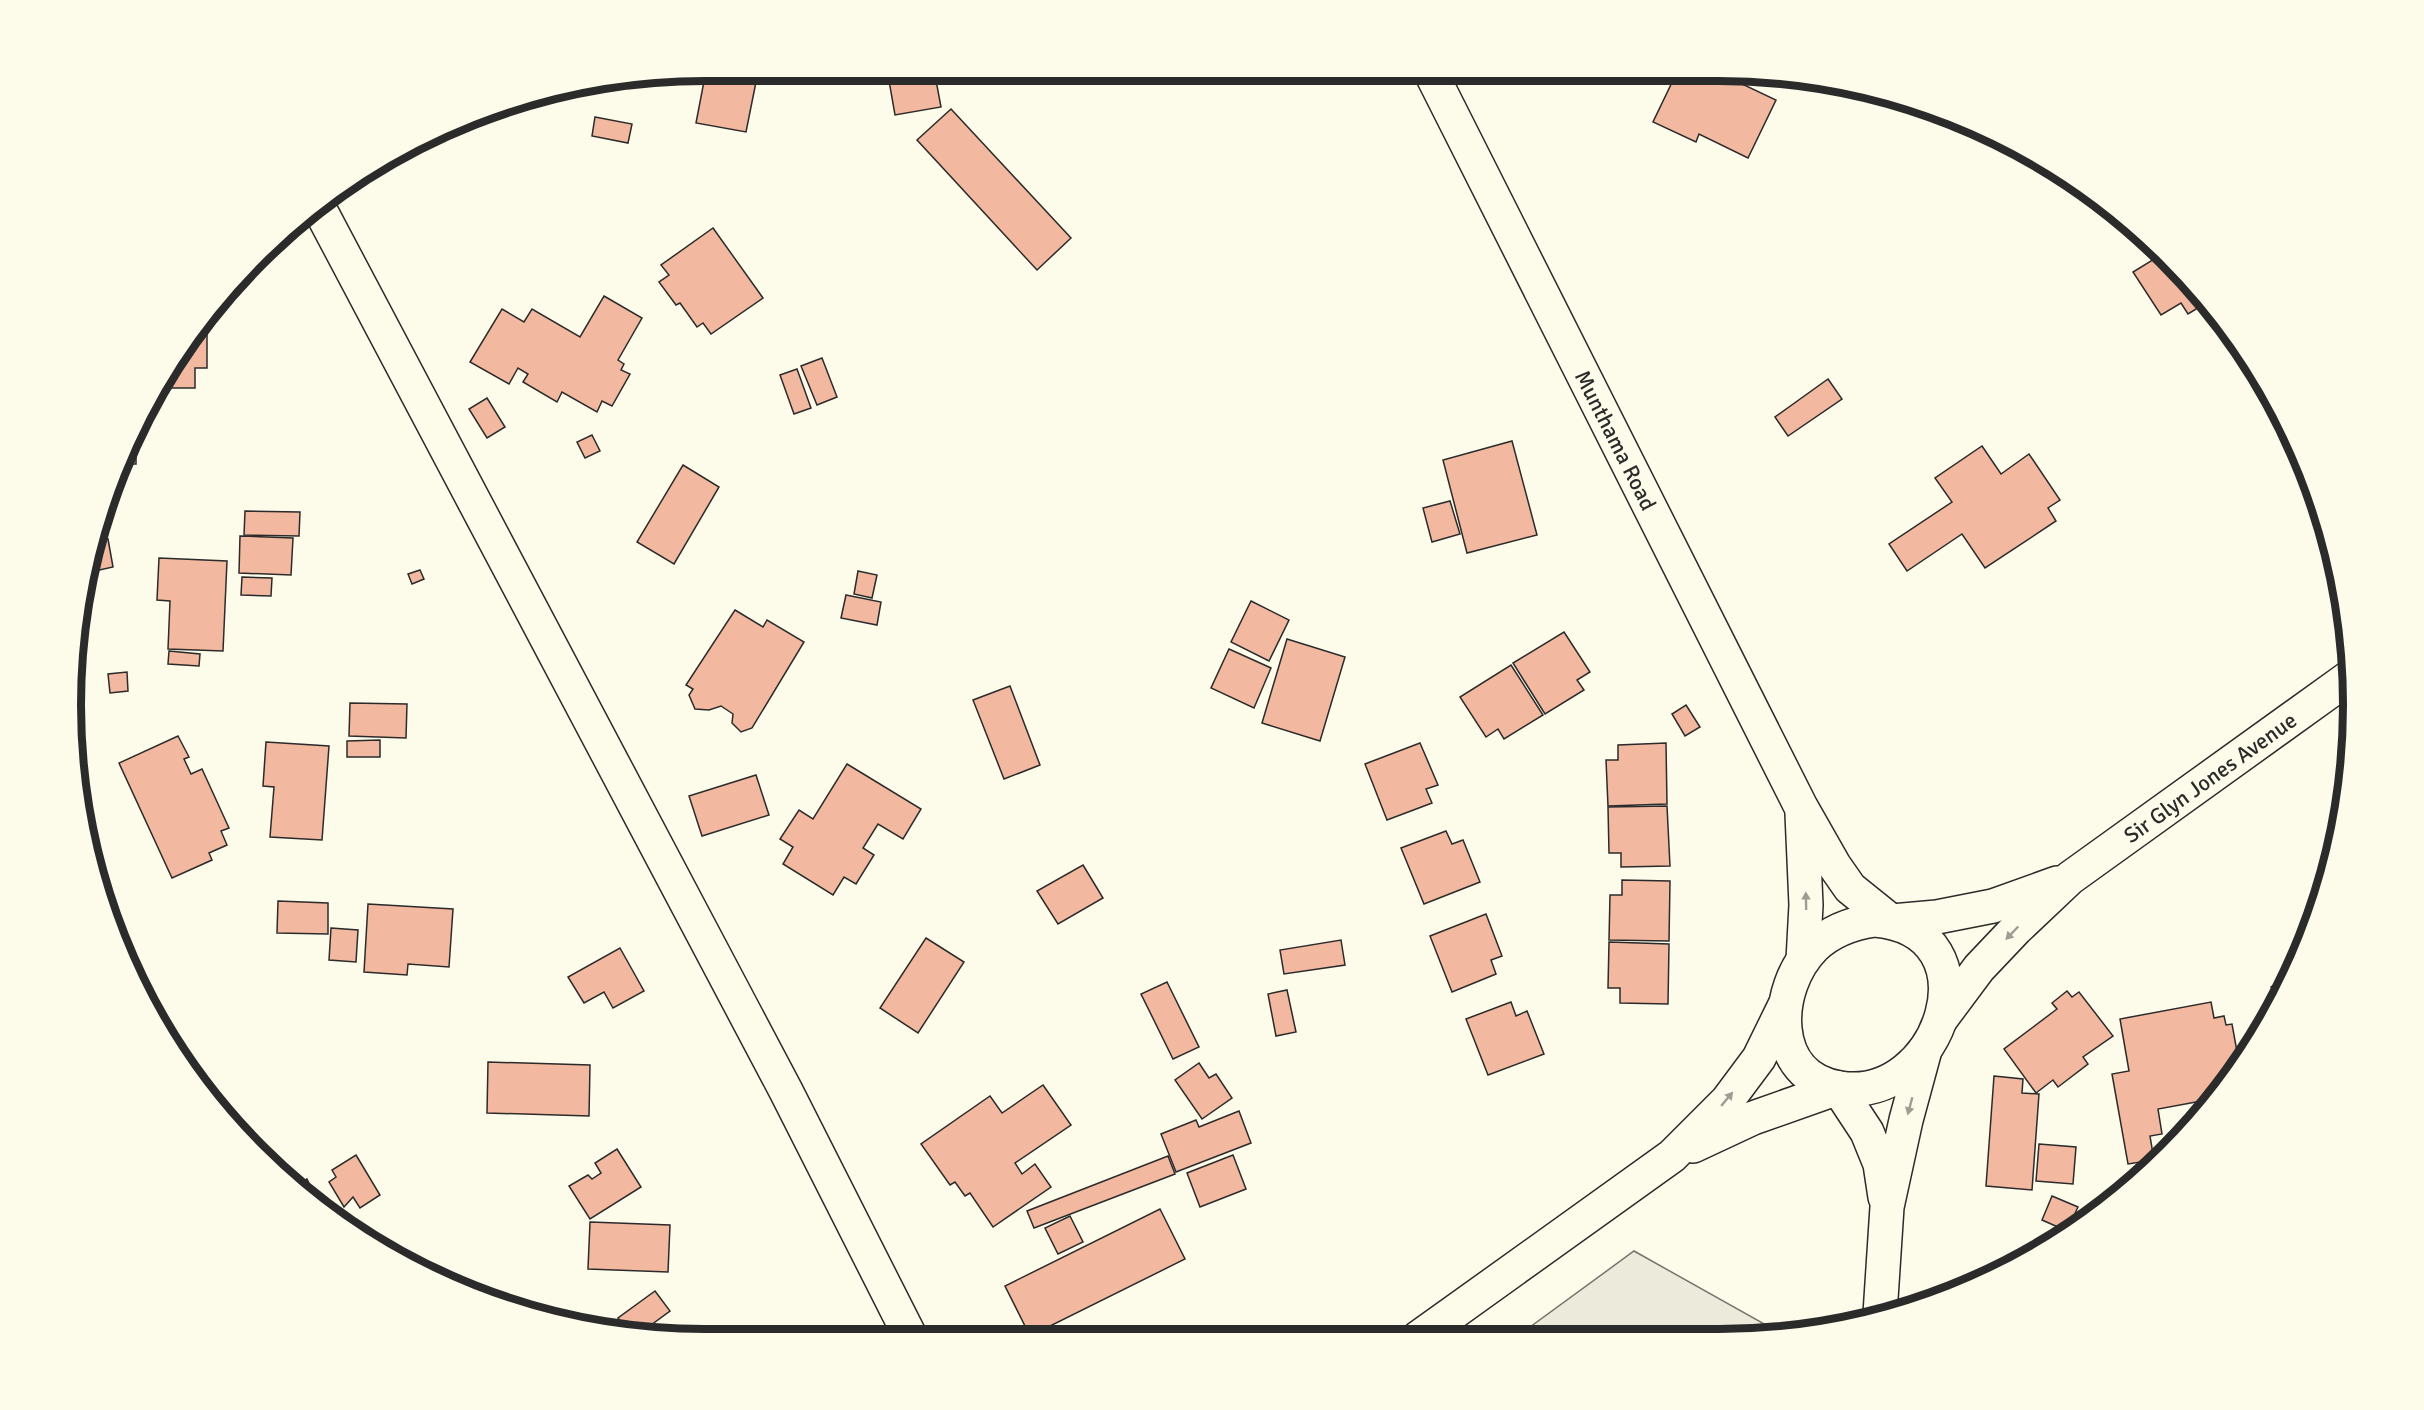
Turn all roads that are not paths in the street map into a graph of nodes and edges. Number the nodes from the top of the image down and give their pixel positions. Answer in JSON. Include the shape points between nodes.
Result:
{"nodes":[{"id":1,"x":1435,"y":81,"type":"edge"},
{"id":2,"x":321,"y":213,"type":"edge"},
{"id":3,"x":2342,"y":682,"type":"edge"},
{"id":4,"x":1801,"y":807,"type":"junction"},
{"id":5,"x":2070,"y":878,"type":"junction"},
{"id":6,"x":1891,"y":921,"type":"junction"},
{"id":7,"x":1803,"y":960,"type":"junction"},
{"id":8,"x":1784,"y":1007,"type":"junction"},
{"id":9,"x":1941,"y":1019,"type":"junction"},
{"id":10,"x":1925,"y":1050,"type":"junction"},
{"id":11,"x":1838,"y":1088,"type":"junction"},
{"id":12,"x":1672,"y":1156,"type":"junction"},
{"id":13,"x":1887,"y":1207,"type":"junction"},
{"id":14,"x":1880,"y":1308,"type":"edge"},
{"id":15,"x":906,"y":1329,"type":"edge"},
{"id":16,"x":1431,"y":1329,"type":"edge"}],
"edges":[{"from":1,"to":4,"type":"street","name":"Munthama Road"},
{"from":2,"to":15,"type":"street","via":[[786,1091]]},
{"from":3,"to":5,"type":"street","name":"Sir Glyn Jones Avenue"},
{"from":4,"to":6,"type":"street","name":"Munthama Road","via":[[1850,888]]},
{"from":7,"to":4,"type":"street","name":"Munthama Road","one_way":true,"via":[[1806,905]]},
{"from":5,"to":6,"type":"street","via":[[1993,906]]},
{"from":5,"to":9,"type":"street","one_way":true,"via":[[1979,968]]},
{"from":6,"to":7,"type":"street","via":[[1875,920],[1844,927],[1815,946]]},
{"from":6,"to":9,"type":"street","via":[[1918,933],[1937,956],[1945,986]]},
{"from":7,"to":8,"type":"street"},
{"from":8,"to":11,"type":"street","via":[[1786,1039],[1800,1066],[1811,1076]]},
{"from":12,"to":8,"type":"street","one_way":true,"via":[[1727,1101],[1759,1058]]},
{"from":9,"to":10,"type":"street"},
{"from":10,"to":11,"type":"street","via":[[1900,1074],[1885,1082],[1854,1089]]},
{"from":10,"to":13,"type":"street","one_way":true},
{"from":11,"to":12,"type":"street","via":[[1753,1118]]},
{"from":11,"to":13,"type":"street","via":[[1867,1132],[1880,1164]]},
{"from":12,"to":16,"type":"street"},
{"from":13,"to":14,"type":"street"}]}
